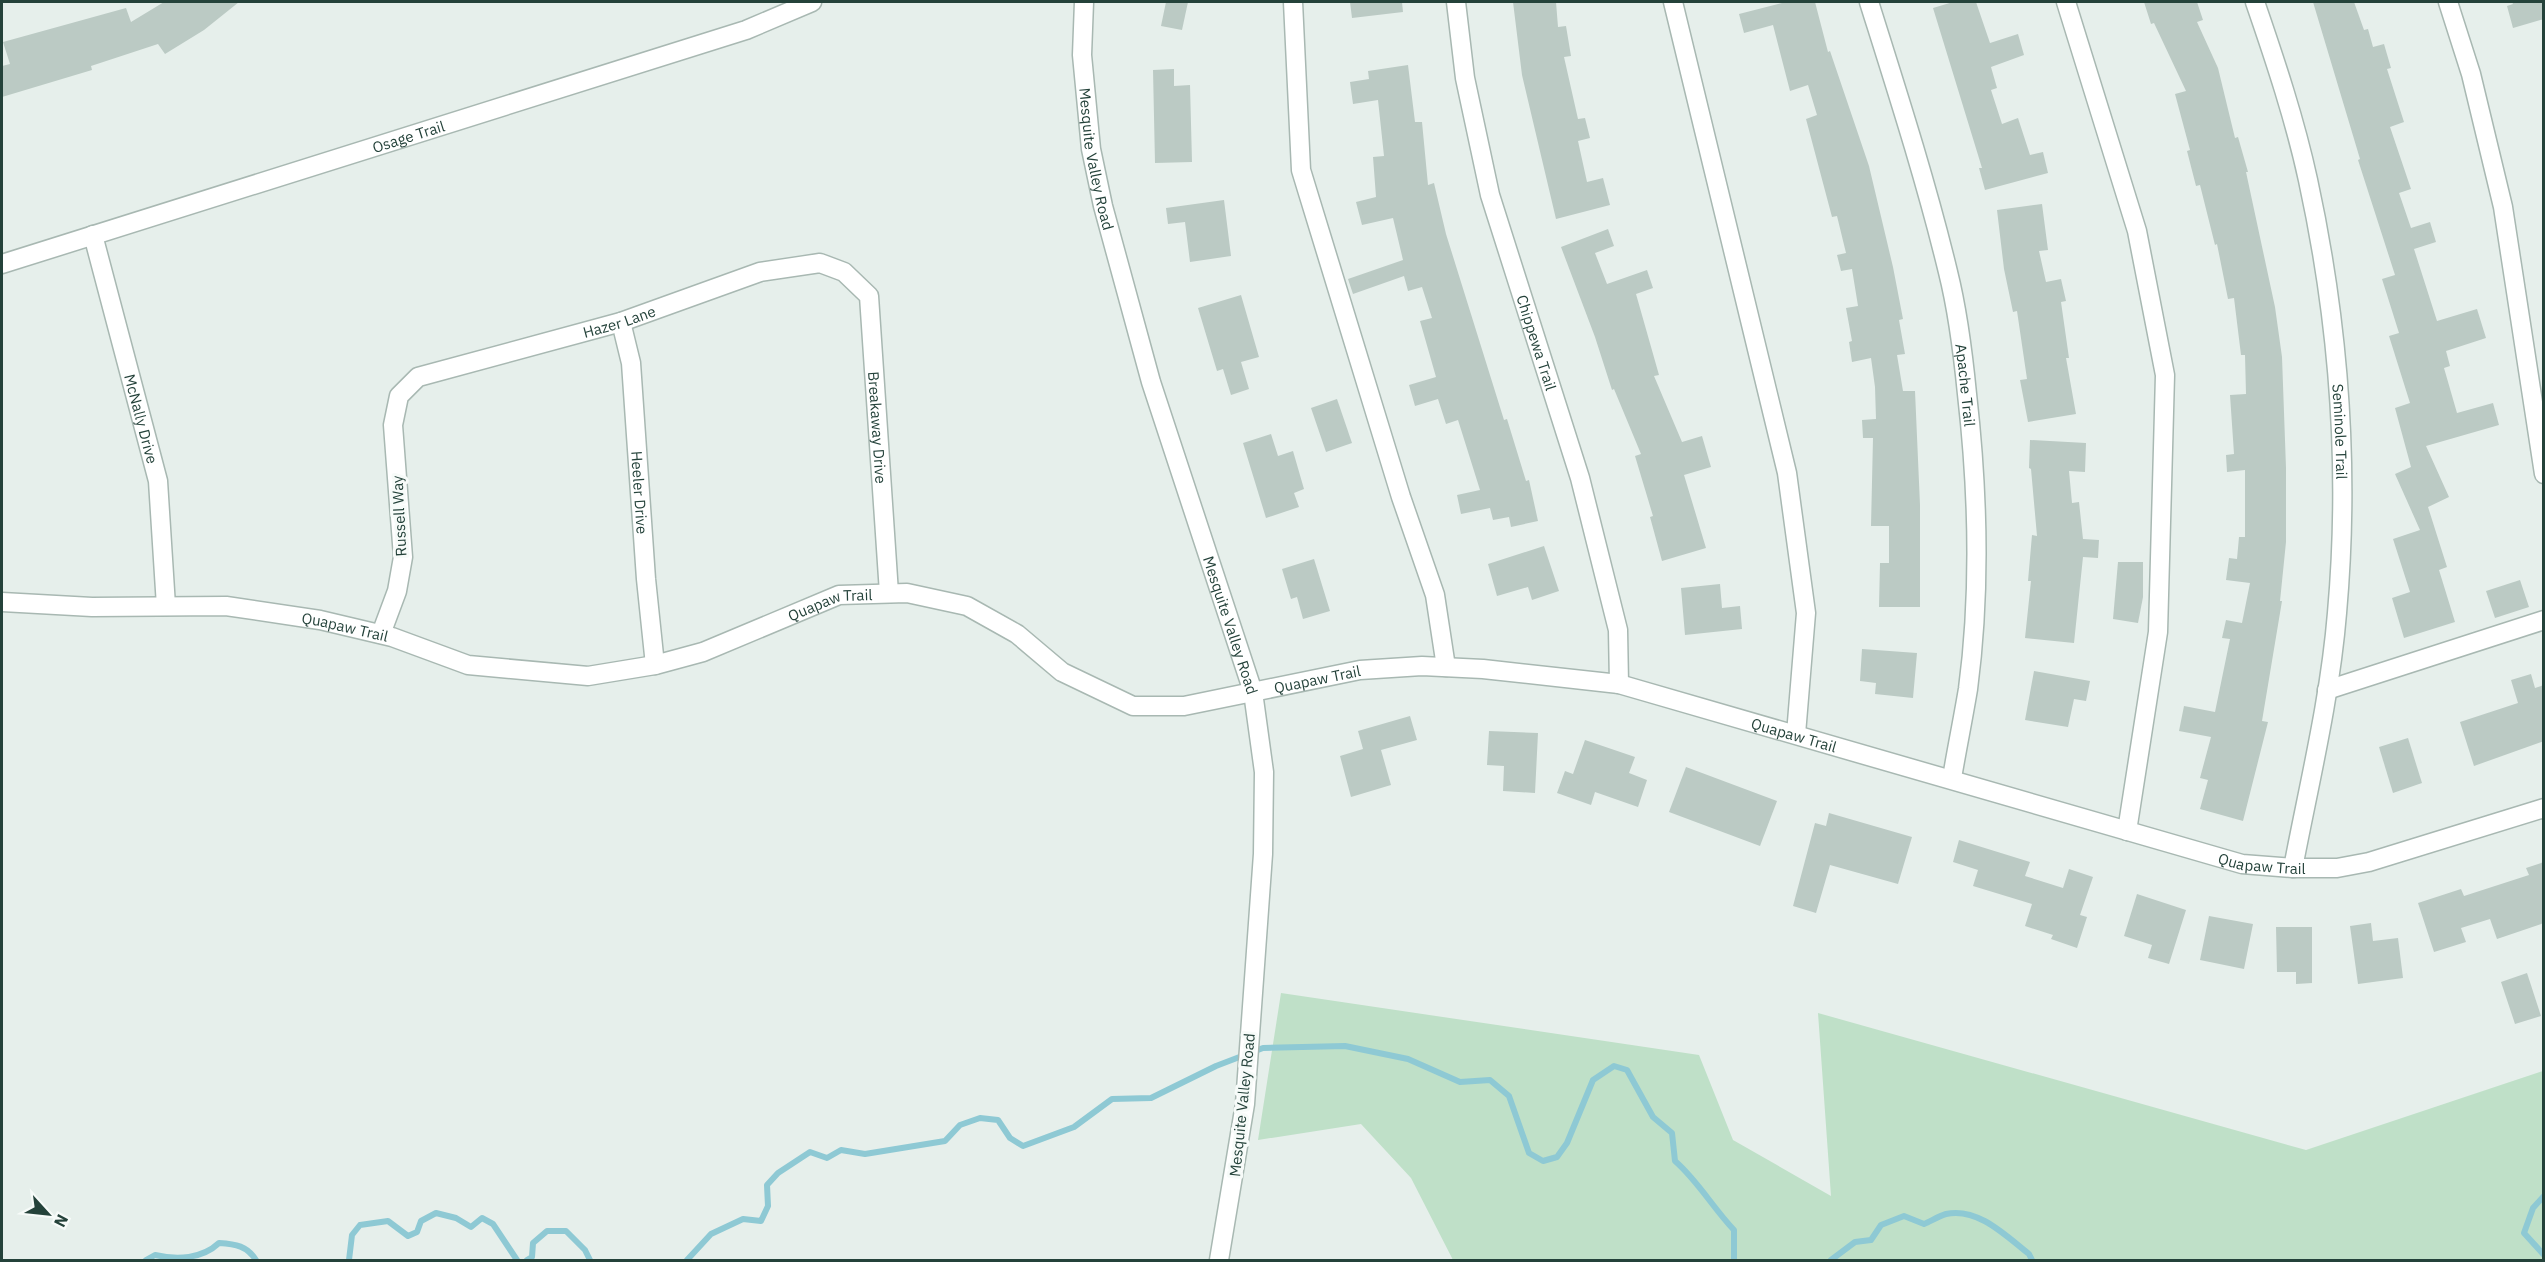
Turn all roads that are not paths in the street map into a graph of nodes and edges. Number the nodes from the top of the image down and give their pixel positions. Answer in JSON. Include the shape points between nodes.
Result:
{"nodes":[{"id":1,"x":812,"y":2,"type":"edge"},
{"id":2,"x":1084,"y":2,"type":"edge"},
{"id":3,"x":1293,"y":2,"type":"edge"},
{"id":4,"x":1456,"y":2,"type":"edge"},
{"id":5,"x":1673,"y":2,"type":"edge"},
{"id":6,"x":1869,"y":2,"type":"edge"},
{"id":7,"x":2066,"y":2,"type":"edge"},
{"id":8,"x":2255,"y":2,"type":"edge"},
{"id":9,"x":2448,"y":2,"type":"edge"},
{"id":10,"x":93,"y":235,"type":"junction"},
{"id":11,"x":2,"y":264,"type":"edge"},
{"id":12,"x":844,"y":272,"type":"joint"},
{"id":13,"x":621,"y":322,"type":"junction"},
{"id":14,"x":399,"y":396,"type":"joint"},
{"id":15,"x":2544,"y":474,"type":"edge"},
{"id":16,"x":889,"y":593,"type":"junction"},
{"id":17,"x":2,"y":602,"type":"edge"},
{"id":18,"x":166,"y":606,"type":"junction"},
{"id":19,"x":2544,"y":620,"type":"edge"},
{"id":20,"x":381,"y":634,"type":"junction"},
{"id":21,"x":655,"y":665,"type":"junction"},
{"id":22,"x":1446,"y":667,"type":"junction"},
{"id":23,"x":1619,"y":684,"type":"junction"},
{"id":24,"x":2327,"y":690,"type":"junction"},
{"id":25,"x":1253,"y":692,"type":"junction"},
{"id":26,"x":1796,"y":734,"type":"junction"},
{"id":27,"x":1952,"y":778,"type":"junction"},
{"id":28,"x":2544,"y":808,"type":"edge"},
{"id":29,"x":2127,"y":831,"type":"junction"},
{"id":30,"x":2293,"y":868,"type":"junction"},
{"id":31,"x":1219,"y":1260,"type":"edge"}],
"edges":[{"from":1,"to":10,"type":"street","name":"Osage Trail","via":[[746,30]]},
{"from":2,"to":25,"type":"street","name":"Mesquite Valley Road","via":[[1082,55],[1091,149],[1103,206],[1151,381]]},
{"from":3,"to":22,"type":"street","via":[[1301,170],[1435,595]]},
{"from":4,"to":23,"type":"street","name":"Chippewa Trail","via":[[1465,78],[1490,195],[1580,478],[1618,630]]},
{"from":5,"to":26,"type":"street","via":[[1786,473],[1806,613]]},
{"from":6,"to":27,"type":"street","name":"Apache Trail","via":[[1949,274],[1972,435],[1977,525],[1974,607],[1968,688]]},
{"from":7,"to":29,"type":"street","via":[[2137,231],[2165,375],[2158,633]]},
{"from":8,"to":24,"type":"street","name":"Seminole Trail","via":[[2308,178],[2338,361],[2343,528]]},
{"from":9,"to":15,"type":"street","via":[[2471,74],[2503,207]]},
{"from":10,"to":11,"type":"street","name":"Osage Trail"},
{"from":10,"to":18,"type":"street","name":"McNally Drive","via":[[158,481]]},
{"from":12,"to":13,"type":"street","name":"Hazer Lane","via":[[820,264],[760,273]]},
{"from":12,"to":16,"type":"street","name":"Breakaway Drive","via":[[869,296]]},
{"from":13,"to":14,"type":"street","name":"Hazer Lane","via":[[418,377]]},
{"from":13,"to":21,"type":"street","name":"Heeler Drive","via":[[631,363]]},
{"from":14,"to":20,"type":"street","name":"Russell Way","via":[[393,425],[403,557],[397,591]]},
{"from":16,"to":21,"type":"street","name":"Quapaw Trail","via":[[839,595],[703,652]]},
{"from":16,"to":25,"type":"street","name":"Quapaw Trail","via":[[967,606],[1017,634],[1062,672],[1133,706],[1184,706]]},
{"from":17,"to":18,"type":"street","name":"Quapaw Trail"},
{"from":18,"to":20,"type":"street","name":"Quapaw Trail","via":[[226,606]]},
{"from":19,"to":24,"type":"street"},
{"from":20,"to":21,"type":"street","name":"Quapaw Trail","via":[[468,665],[588,676]]},
{"from":22,"to":23,"type":"street","name":"Quapaw Trail"},
{"from":22,"to":25,"type":"street","name":"Quapaw Trail","via":[[1360,670]]},
{"from":23,"to":26,"type":"street","name":"Quapaw Trail"},
{"from":24,"to":30,"type":"street","name":"Seminole Trail"},
{"from":25,"to":31,"type":"street","name":"Mesquite Valley Road","via":[[1264,772],[1263,855],[1245,1104]]},
{"from":26,"to":27,"type":"street","name":"Quapaw Trail"},
{"from":27,"to":29,"type":"street","name":"Quapaw Trail"},
{"from":28,"to":30,"type":"street","name":"Quapaw Trail","via":[[2369,862],[2337,868]]},
{"from":29,"to":30,"type":"street","name":"Quapaw Trail","via":[[2229,862]]}]}
